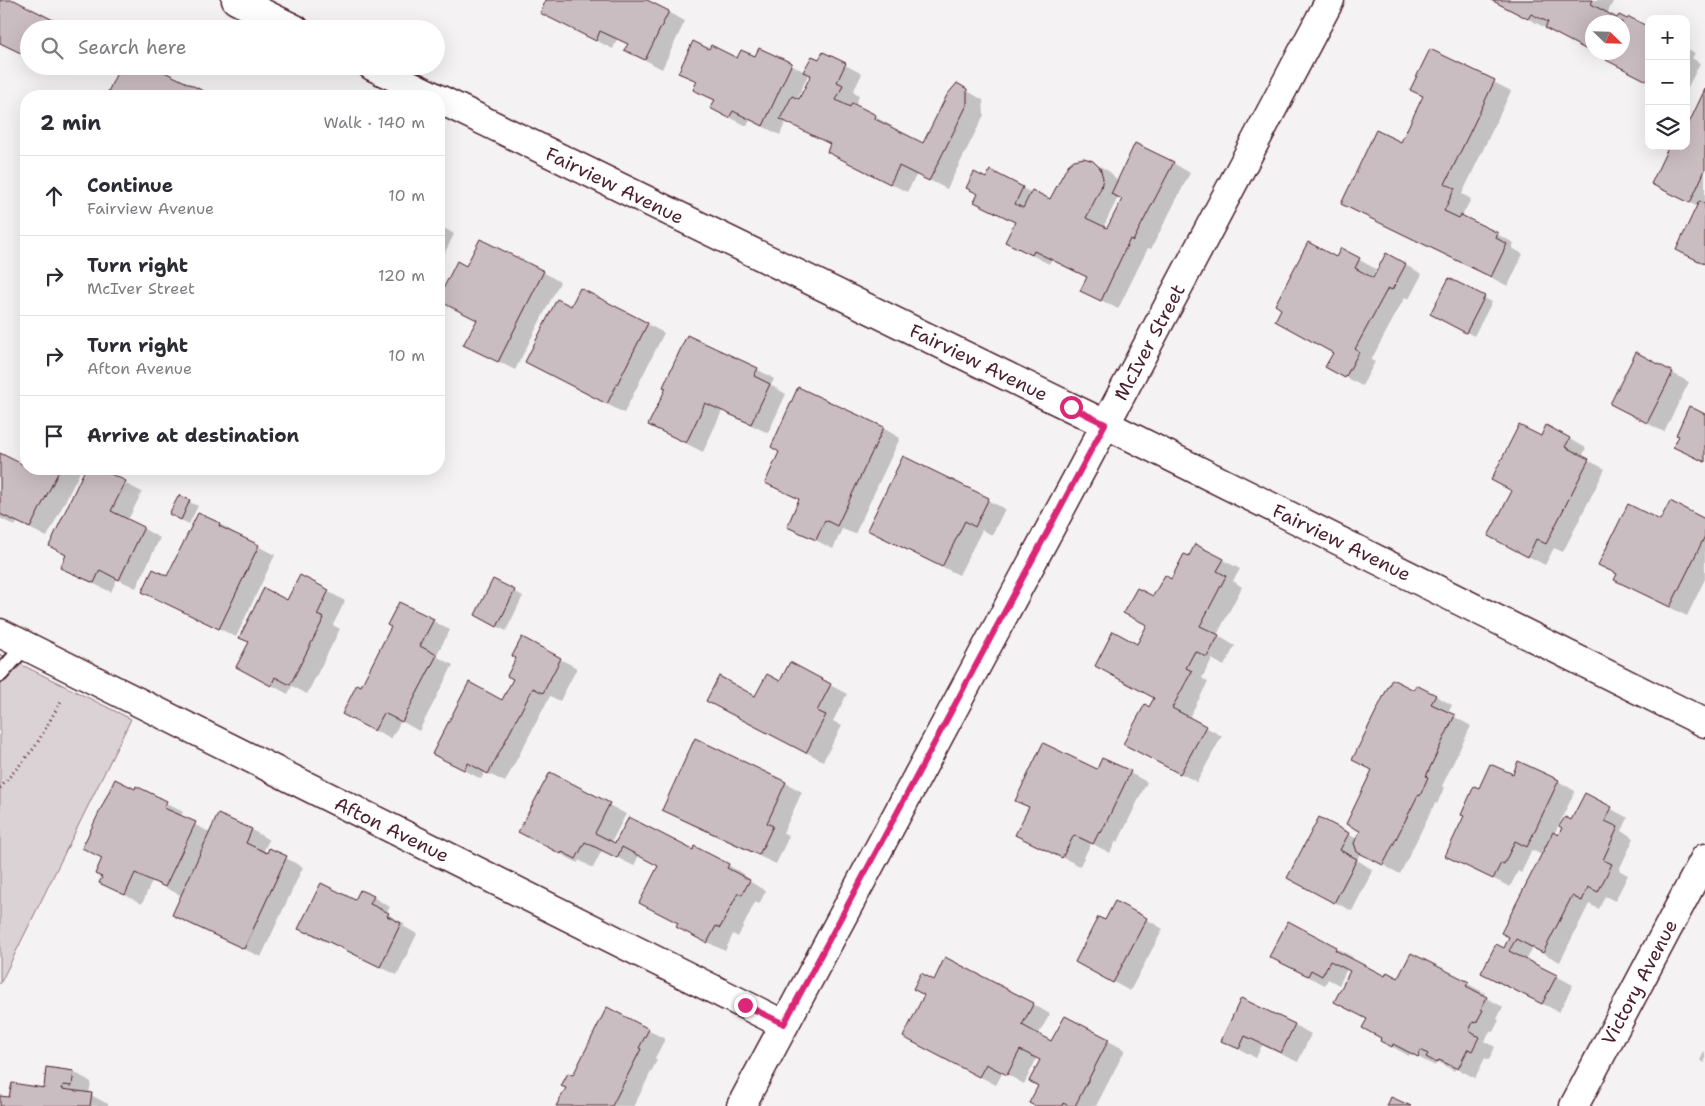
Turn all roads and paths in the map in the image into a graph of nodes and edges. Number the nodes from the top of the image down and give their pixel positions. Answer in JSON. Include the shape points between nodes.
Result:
{"nodes":[{"id":1,"x":236,"y":0,"type":"edge"},
{"id":2,"x":1330,"y":0,"type":"edge"},
{"id":3,"x":277,"y":20,"type":"edge"},
{"id":4,"x":391,"y":75,"type":"edge"},
{"id":5,"x":422,"y":90,"type":"edge"},
{"id":6,"x":445,"y":102,"type":"edge"},
{"id":7,"x":1105,"y":424,"type":"junction"},
{"id":8,"x":0,"y":633,"type":"edge"},
{"id":9,"x":25,"y":646,"type":"junction"},
{"id":10,"x":0,"y":674,"type":"edge"},
{"id":11,"x":64,"y":697,"type":"dead end"},
{"id":12,"x":1705,"y":722,"type":"edge"},
{"id":13,"x":0,"y":788,"type":"edge"},
{"id":14,"x":1705,"y":858,"type":"edge"},
{"id":15,"x":784,"y":1024,"type":"junction"},
{"id":16,"x":741,"y":1106,"type":"edge"},
{"id":17,"x":1574,"y":1106,"type":"edge"}],
"edges":[{"from":1,"to":3,"type":"street"},
{"from":2,"to":7,"type":"street","name":"McIver Street"},
{"from":4,"to":5,"type":"street"},
{"from":6,"to":7,"type":"street","name":"Fairview Avenue"},
{"from":7,"to":12,"type":"street","name":"Fairview Avenue"},
{"from":7,"to":15,"type":"street","name":"McIver Street"},
{"from":8,"to":9,"type":"street","name":"Afton Avenue"},
{"from":9,"to":10,"type":"lane"},
{"from":9,"to":15,"type":"street","name":"Afton Avenue"},
{"from":11,"to":13,"type":"path","via":[[35,747]]},
{"from":14,"to":17,"type":"street","name":"Victory Avenue"},
{"from":15,"to":16,"type":"street","name":"McIver Street"}]}
